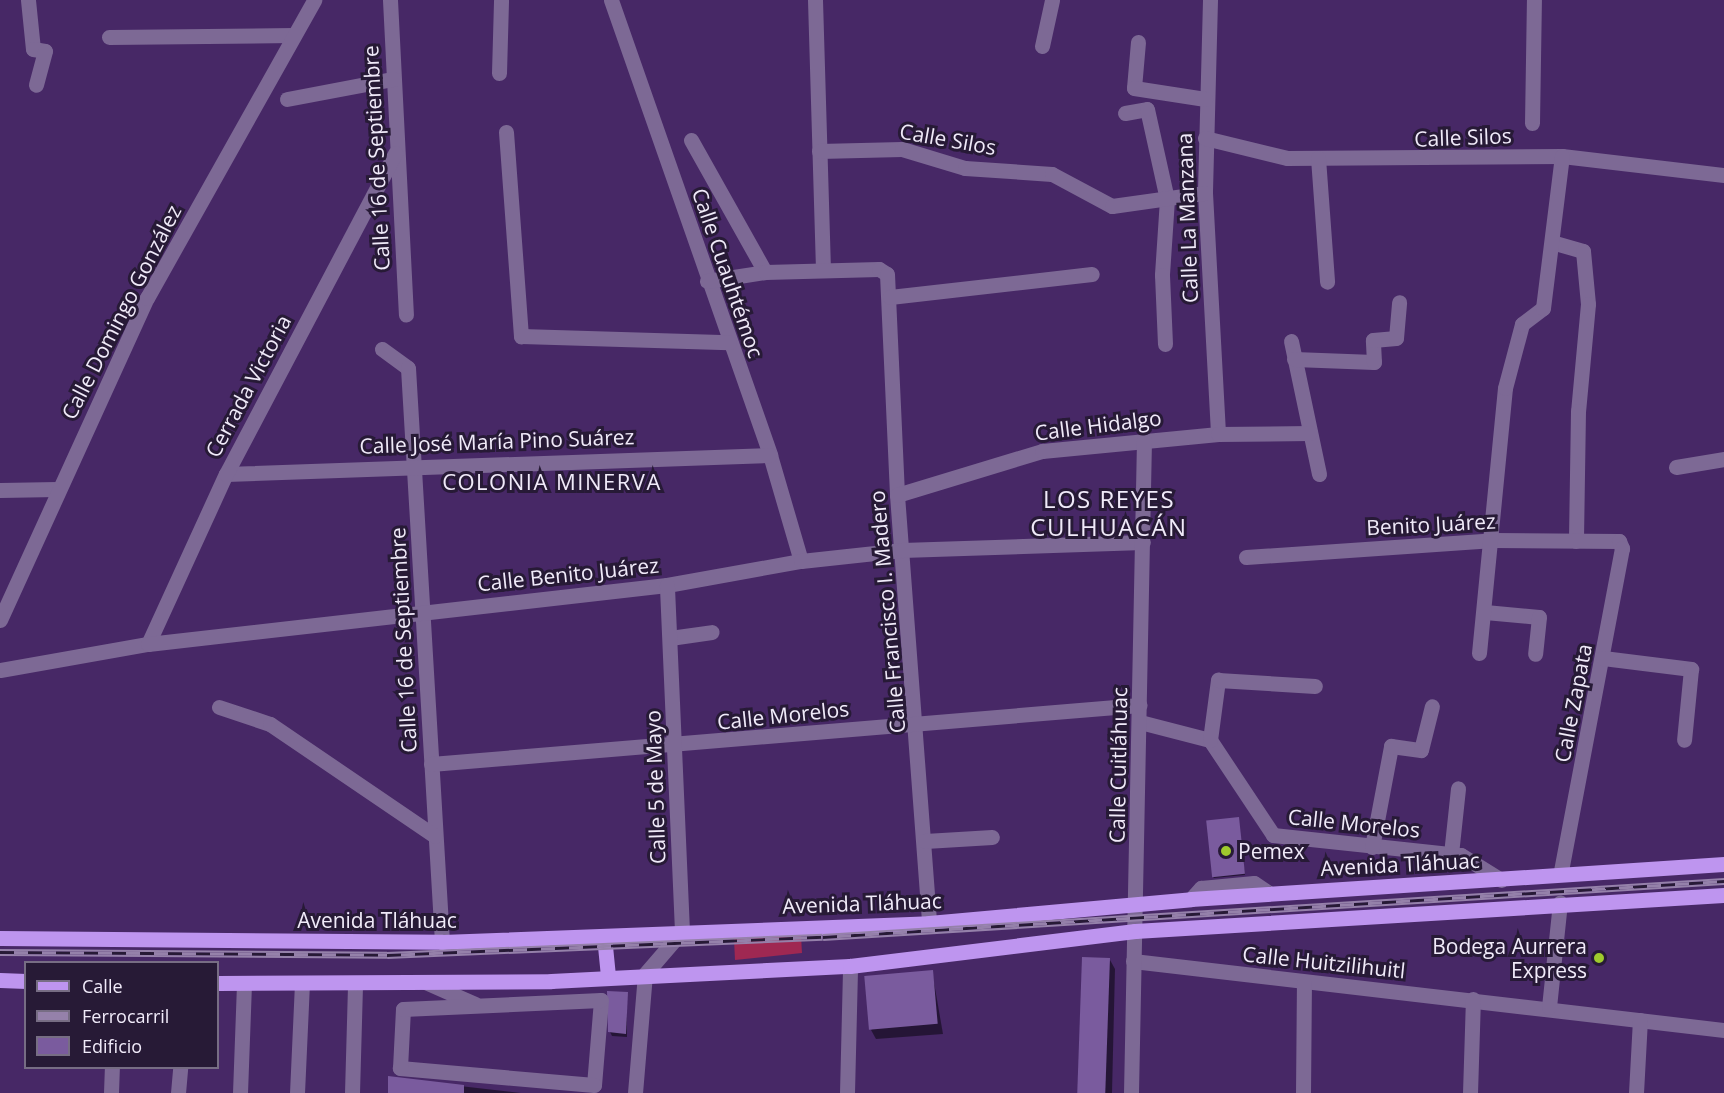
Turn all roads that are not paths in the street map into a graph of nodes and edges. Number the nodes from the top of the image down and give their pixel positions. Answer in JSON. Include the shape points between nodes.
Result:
{"nodes":[{"id":1,"x":28,"y":0,"type":"edge"},
{"id":2,"x":314,"y":0,"type":"edge"},
{"id":3,"x":390,"y":0,"type":"edge"},
{"id":4,"x":501,"y":0,"type":"edge"},
{"id":5,"x":611,"y":0,"type":"edge"},
{"id":6,"x":815,"y":0,"type":"edge"},
{"id":7,"x":1052,"y":0,"type":"edge"},
{"id":8,"x":1210,"y":0,"type":"edge"},
{"id":9,"x":1534,"y":0,"type":"edge"},
{"id":10,"x":294,"y":35,"type":"junction"},
{"id":11,"x":109,"y":37,"type":"dead end"},
{"id":12,"x":1138,"y":42,"type":"dead end"},
{"id":13,"x":1042,"y":46,"type":"dead end"},
{"id":14,"x":500,"y":73,"type":"dead end"},
{"id":15,"x":393,"y":79,"type":"junction"},
{"id":16,"x":36,"y":85,"type":"dead end"},
{"id":17,"x":287,"y":99,"type":"dead end"},
{"id":18,"x":1205,"y":99,"type":"junction"},
{"id":19,"x":1125,"y":113,"type":"dead end"},
{"id":20,"x":1532,"y":123,"type":"dead end"},
{"id":21,"x":506,"y":132,"type":"dead end"},
{"id":22,"x":1205,"y":138,"type":"junction"},
{"id":23,"x":691,"y":140,"type":"dead end"},
{"id":24,"x":819,"y":151,"type":"junction"},
{"id":25,"x":395,"y":153,"type":"junction"},
{"id":26,"x":1562,"y":156,"type":"junction"},
{"id":27,"x":1318,"y":158,"type":"junction"},
{"id":28,"x":1724,"y":176,"type":"edge"},
{"id":29,"x":1205,"y":193,"type":"junction"},
{"id":30,"x":1167,"y":199,"type":"junction"},
{"id":31,"x":1556,"y":243,"type":"junction"},
{"id":32,"x":823,"y":270,"type":"junction"},
{"id":33,"x":765,"y":272,"type":"junction"},
{"id":34,"x":1092,"y":274,"type":"dead end"},
{"id":35,"x":707,"y":281,"type":"junction"},
{"id":36,"x":1327,"y":282,"type":"dead end"},
{"id":37,"x":890,"y":297,"type":"junction"},
{"id":38,"x":1399,"y":302,"type":"dead end"},
{"id":39,"x":406,"y":315,"type":"dead end"},
{"id":40,"x":1291,"y":341,"type":"dead end"},
{"id":41,"x":729,"y":342,"type":"junction"},
{"id":42,"x":1166,"y":344,"type":"dead end"},
{"id":43,"x":382,"y":349,"type":"dead end"},
{"id":44,"x":1294,"y":359,"type":"junction"},
{"id":45,"x":1218,"y":434,"type":"junction"},
{"id":46,"x":1310,"y":434,"type":"junction"},
{"id":47,"x":1144,"y":439,"type":"junction"},
{"id":48,"x":770,"y":455,"type":"junction"},
{"id":49,"x":1724,"y":459,"type":"edge"},
{"id":50,"x":414,"y":463,"type":"junction"},
{"id":51,"x":1676,"y":467,"type":"dead end"},
{"id":52,"x":226,"y":474,"type":"junction"},
{"id":53,"x":1319,"y":474,"type":"dead end"},
{"id":54,"x":57,"y":489,"type":"junction"},
{"id":55,"x":0,"y":490,"type":"edge"},
{"id":56,"x":897,"y":495,"type":"junction"},
{"id":57,"x":1493,"y":540,"type":"junction"},
{"id":58,"x":1576,"y":541,"type":"junction"},
{"id":59,"x":1619,"y":541,"type":"joint"},
{"id":60,"x":1143,"y":542,"type":"junction"},
{"id":61,"x":902,"y":550,"type":"junction"},
{"id":62,"x":1246,"y":557,"type":"dead end"},
{"id":63,"x":801,"y":561,"type":"junction"},
{"id":64,"x":667,"y":585,"type":"junction"},
{"id":65,"x":421,"y":611,"type":"junction"},
{"id":66,"x":1485,"y":612,"type":"junction"},
{"id":67,"x":0,"y":620,"type":"edge"},
{"id":68,"x":712,"y":632,"type":"dead end"},
{"id":69,"x":670,"y":639,"type":"junction"},
{"id":70,"x":148,"y":644,"type":"junction"},
{"id":71,"x":1479,"y":653,"type":"dead end"},
{"id":72,"x":1536,"y":654,"type":"dead end"},
{"id":73,"x":1603,"y":658,"type":"junction"},
{"id":74,"x":0,"y":670,"type":"edge"},
{"id":75,"x":1315,"y":686,"type":"dead end"},
{"id":76,"x":1140,"y":705,"type":"junction"},
{"id":77,"x":1432,"y":706,"type":"dead end"},
{"id":78,"x":219,"y":707,"type":"dead end"},
{"id":79,"x":1140,"y":722,"type":"junction"},
{"id":80,"x":917,"y":723,"type":"junction"},
{"id":81,"x":1210,"y":740,"type":"junction"},
{"id":82,"x":1684,"y":740,"type":"dead end"},
{"id":83,"x":675,"y":747,"type":"junction"},
{"id":84,"x":431,"y":764,"type":"junction"},
{"id":85,"x":1458,"y":788,"type":"dead end"},
{"id":86,"x":435,"y":836,"type":"junction"},
{"id":87,"x":992,"y":837,"type":"dead end"},
{"id":88,"x":925,"y":841,"type":"junction"},
{"id":89,"x":1372,"y":846,"type":"junction"},
{"id":90,"x":1451,"y":854,"type":"junction"},
{"id":91,"x":1724,"y":864,"type":"edge"},
{"id":92,"x":1562,"y":872,"type":"junction"},
{"id":93,"x":1502,"y":880,"type":"junction"},
{"id":94,"x":1317,"y":889,"type":"junction"},
{"id":95,"x":1724,"y":895,"type":"edge"},
{"id":96,"x":1560,"y":903,"type":"junction"},
{"id":97,"x":1136,"y":904,"type":"junction"},
{"id":98,"x":1318,"y":917,"type":"junction"},
{"id":99,"x":928,"y":923,"type":"junction"},
{"id":100,"x":682,"y":931,"type":"junction"},
{"id":101,"x":1135,"y":931,"type":"junction"},
{"id":102,"x":604,"y":936,"type":"junction"},
{"id":103,"x":0,"y":938,"type":"edge"},
{"id":104,"x":442,"y":942,"type":"junction"},
{"id":105,"x":1134,"y":961,"type":"junction"},
{"id":106,"x":850,"y":966,"type":"junction"},
{"id":107,"x":645,"y":974,"type":"junction"},
{"id":108,"x":608,"y":976,"type":"junction"},
{"id":109,"x":0,"y":980,"type":"edge"},
{"id":110,"x":24,"y":981,"type":"edge"},
{"id":111,"x":551,"y":981,"type":"junction"},
{"id":112,"x":425,"y":982,"type":"junction"},
{"id":113,"x":219,"y":983,"type":"edge"},
{"id":114,"x":356,"y":983,"type":"junction"},
{"id":115,"x":1304,"y":983,"type":"junction"},
{"id":116,"x":244,"y":984,"type":"junction"},
{"id":117,"x":302,"y":984,"type":"junction"},
{"id":118,"x":1473,"y":999,"type":"junction"},
{"id":119,"x":519,"y":1003,"type":"junction"},
{"id":120,"x":476,"y":1005,"type":"junction"},
{"id":121,"x":1549,"y":1007,"type":"junction"},
{"id":122,"x":1640,"y":1020,"type":"junction"},
{"id":123,"x":1724,"y":1030,"type":"edge"},
{"id":124,"x":112,"y":1069,"type":"edge"},
{"id":125,"x":180,"y":1069,"type":"edge"},
{"id":126,"x":111,"y":1093,"type":"edge"},
{"id":127,"x":178,"y":1093,"type":"edge"},
{"id":128,"x":240,"y":1093,"type":"edge"},
{"id":129,"x":297,"y":1093,"type":"edge"},
{"id":130,"x":352,"y":1093,"type":"edge"},
{"id":131,"x":635,"y":1093,"type":"edge"},
{"id":132,"x":847,"y":1093,"type":"edge"},
{"id":133,"x":1131,"y":1093,"type":"edge"},
{"id":134,"x":1303,"y":1093,"type":"edge"},
{"id":135,"x":1470,"y":1093,"type":"edge"},
{"id":136,"x":1636,"y":1093,"type":"edge"}],
"edges":[{"from":1,"to":16,"type":"street","via":[[33,50],[45,51]]},
{"from":2,"to":10,"type":"street","name":"Calle Domingo González"},
{"from":3,"to":15,"type":"street","name":"Calle 16 de Septiembre"},
{"from":4,"to":14,"type":"street"},
{"from":5,"to":35,"type":"street","name":"Calle Cuauhtémoc"},
{"from":6,"to":24,"type":"street"},
{"from":7,"to":13,"type":"street"},
{"from":8,"to":18,"type":"street","name":"Calle La Manzana"},
{"from":9,"to":20,"type":"street"},
{"from":10,"to":11,"type":"street"},
{"from":10,"to":54,"type":"street","name":"Calle Domingo González","via":[[147,298]]},
{"from":12,"to":18,"type":"street","via":[[1134,88]]},
{"from":15,"to":17,"type":"street"},
{"from":15,"to":25,"type":"street","name":"Calle 16 de Septiembre"},
{"from":18,"to":22,"type":"street","name":"Calle La Manzana"},
{"from":19,"to":30,"type":"street","via":[[1147,109]]},
{"from":21,"to":41,"type":"street","via":[[521,336]]},
{"from":22,"to":27,"type":"street","name":"Calle Silos","via":[[1258,153]]},
{"from":22,"to":29,"type":"street","name":"Calle La Manzana"},
{"from":23,"to":33,"type":"street"},
{"from":24,"to":30,"type":"street","name":"Calle Silos","via":[[902,149],[965,168],[1052,174],[1112,206]]},
{"from":24,"to":32,"type":"street"},
{"from":25,"to":39,"type":"street","name":"Calle 16 de Septiembre"},
{"from":25,"to":52,"type":"street","name":"Cerrada Victoria"},
{"from":26,"to":27,"type":"street","name":"Calle Silos"},
{"from":26,"to":28,"type":"street","name":"Calle Silos"},
{"from":26,"to":31,"type":"street"},
{"from":27,"to":36,"type":"street"},
{"from":29,"to":30,"type":"street","name":"Calle Silos"},
{"from":29,"to":45,"type":"street","name":"Calle La Manzana"},
{"from":30,"to":42,"type":"street","via":[[1162,275]]},
{"from":31,"to":57,"type":"street","via":[[1543,308],[1522,324],[1505,388]]},
{"from":31,"to":58,"type":"street","via":[[1583,251],[1588,304],[1578,411]]},
{"from":32,"to":33,"type":"street","name":"Calle Francisco I. Madero"},
{"from":32,"to":37,"type":"street","name":"Calle Francisco I. Madero","via":[[884,271]]},
{"from":33,"to":35,"type":"street","name":"Calle Francisco I. Madero"},
{"from":34,"to":37,"type":"street"},
{"from":35,"to":41,"type":"street","name":"Calle Cuauhtémoc"},
{"from":37,"to":56,"type":"street","name":"Calle Francisco I. Madero"},
{"from":38,"to":44,"type":"street","via":[[1396,338],[1373,340],[1374,362]]},
{"from":40,"to":44,"type":"street"},
{"from":41,"to":48,"type":"street","name":"Calle Cuauhtémoc"},
{"from":43,"to":50,"type":"street","name":"Calle 16 de Septiembre","via":[[408,368]]},
{"from":44,"to":46,"type":"street"},
{"from":45,"to":46,"type":"street","name":"Calle Hidalgo"},
{"from":45,"to":47,"type":"street","name":"Calle Hidalgo"},
{"from":46,"to":53,"type":"street"},
{"from":47,"to":56,"type":"street","name":"Calle Hidalgo","via":[[1042,451]]},
{"from":47,"to":60,"type":"street","name":"Calle Cuitláhuac"},
{"from":48,"to":50,"type":"street","name":"Calle José María Pino Suárez"},
{"from":48,"to":63,"type":"street","name":"Calle Cuauhtémoc"},
{"from":49,"to":51,"type":"street"},
{"from":50,"to":52,"type":"street","name":"Calle José María Pino Suárez"},
{"from":50,"to":65,"type":"street","name":"Calle 16 de Septiembre"},
{"from":52,"to":70,"type":"street","name":"Cerrada Victoria"},
{"from":54,"to":55,"type":"street"},
{"from":54,"to":67,"type":"street","name":"Calle Domingo González"},
{"from":56,"to":61,"type":"street","name":"Calle Francisco I. Madero"},
{"from":57,"to":58,"type":"street","name":"Benito Juárez"},
{"from":57,"to":62,"type":"street","name":"Benito Juárez"},
{"from":57,"to":66,"type":"street"},
{"from":58,"to":59,"type":"street","name":"Benito Juárez"},
{"from":59,"to":73,"type":"street","name":"Calle Zapata","via":[[1622,548]]},
{"from":60,"to":61,"type":"street","name":"Calle Benito Juárez"},
{"from":60,"to":76,"type":"street","name":"Calle Cuitláhuac"},
{"from":61,"to":63,"type":"street","name":"Calle Benito Juárez"},
{"from":61,"to":80,"type":"street","name":"Calle Francisco I. Madero"},
{"from":63,"to":64,"type":"street","name":"Calle Benito Juárez"},
{"from":64,"to":65,"type":"street","name":"Calle Benito Juárez"},
{"from":64,"to":69,"type":"street","name":"Calle 5 de Mayo"},
{"from":65,"to":70,"type":"street","name":"Calle Benito Juárez"},
{"from":65,"to":84,"type":"street","name":"Calle 16 de Septiembre"},
{"from":66,"to":71,"type":"street"},
{"from":66,"to":72,"type":"street","via":[[1539,618]]},
{"from":68,"to":69,"type":"street"},
{"from":69,"to":83,"type":"street","name":"Calle 5 de Mayo"},
{"from":70,"to":74,"type":"street","name":"Calle Benito Juárez"},
{"from":73,"to":82,"type":"street","via":[[1691,669]]},
{"from":73,"to":92,"type":"street","name":"Calle Zapata"},
{"from":75,"to":81,"type":"street","via":[[1218,680]]},
{"from":76,"to":79,"type":"street","name":"Calle Cuitláhuac"},
{"from":76,"to":80,"type":"street","name":"Calle Morelos"},
{"from":77,"to":89,"type":"street","via":[[1421,750],[1391,746]]},
{"from":78,"to":86,"type":"street","via":[[270,724]]},
{"from":79,"to":81,"type":"street"},
{"from":79,"to":97,"type":"street","name":"Calle Cuitláhuac"},
{"from":80,"to":83,"type":"street","name":"Calle Morelos"},
{"from":80,"to":88,"type":"street","name":"Calle Francisco I. Madero"},
{"from":81,"to":89,"type":"street","name":"Calle Morelos","via":[[1273,835]]},
{"from":83,"to":84,"type":"street","name":"Calle Morelos"},
{"from":83,"to":100,"type":"street","name":"Calle 5 de Mayo"},
{"from":84,"to":86,"type":"street","name":"Calle 16 de Septiembre"},
{"from":85,"to":90,"type":"street"},
{"from":86,"to":104,"type":"street","name":"Calle 16 de Septiembre"},
{"from":87,"to":88,"type":"street"},
{"from":88,"to":99,"type":"street","name":"Calle Francisco I. Madero"},
{"from":89,"to":90,"type":"street","name":"Calle Morelos"},
{"from":90,"to":93,"type":"street","name":"Calle Morelos"},
{"from":91,"to":92,"type":"main road","name":"Avenida Tláhuac"},
{"from":92,"to":93,"type":"main road","name":"Avenida Tláhuac"},
{"from":93,"to":94,"type":"main road","name":"Avenida Tláhuac"},
{"from":94,"to":97,"type":"main road","name":"Avenida Tláhuac"},
{"from":94,"to":98,"type":"main road"},
{"from":95,"to":96,"type":"main road"},
{"from":96,"to":98,"type":"main road"},
{"from":96,"to":121,"type":"street"},
{"from":97,"to":99,"type":"main road","name":"Avenida Tláhuac"},
{"from":97,"to":101,"type":"street","name":"Calle Cuitláhuac"},
{"from":98,"to":101,"type":"main road"},
{"from":99,"to":100,"type":"main road","name":"Avenida Tláhuac"},
{"from":100,"to":102,"type":"main road","name":"Avenida Tláhuac"},
{"from":100,"to":107,"type":"street"},
{"from":101,"to":105,"type":"street","name":"Calle Cuitláhuac"},
{"from":101,"to":106,"type":"main road"},
{"from":102,"to":104,"type":"main road","name":"Avenida Tláhuac"},
{"from":102,"to":108,"type":"main road"},
{"from":103,"to":104,"type":"main road","name":"Avenida Tláhuac"},
{"from":105,"to":115,"type":"street","name":"Calle Huitzilihuitl"},
{"from":105,"to":133,"type":"street","name":"Calle Cuitláhuac"},
{"from":106,"to":107,"type":"main road"},
{"from":106,"to":132,"type":"street"},
{"from":107,"to":108,"type":"main road"},
{"from":107,"to":131,"type":"street"},
{"from":108,"to":111,"type":"main road"},
{"from":109,"to":110,"type":"main road"},
{"from":111,"to":112,"type":"main road"},
{"from":111,"to":119,"type":"street"},
{"from":112,"to":114,"type":"main road"},
{"from":112,"to":120,"type":"street"},
{"from":113,"to":116,"type":"main road"},
{"from":114,"to":117,"type":"main road"},
{"from":114,"to":130,"type":"street"},
{"from":115,"to":118,"type":"street","name":"Calle Huitzilihuitl"},
{"from":115,"to":134,"type":"street"},
{"from":116,"to":117,"type":"main road"},
{"from":116,"to":128,"type":"street"},
{"from":117,"to":129,"type":"street"},
{"from":118,"to":121,"type":"street","name":"Calle Huitzilihuitl"},
{"from":118,"to":135,"type":"street"},
{"from":119,"to":120,"type":"street"},
{"from":119,"to":120,"type":"street","via":[[601,1000],[594,1085],[400,1068],[403,1009]]},
{"from":121,"to":122,"type":"street","name":"Calle Huitzilihuitl"},
{"from":122,"to":123,"type":"street","name":"Calle Huitzilihuitl"},
{"from":122,"to":136,"type":"street"},
{"from":124,"to":126,"type":"street"},
{"from":125,"to":127,"type":"street"}]}
